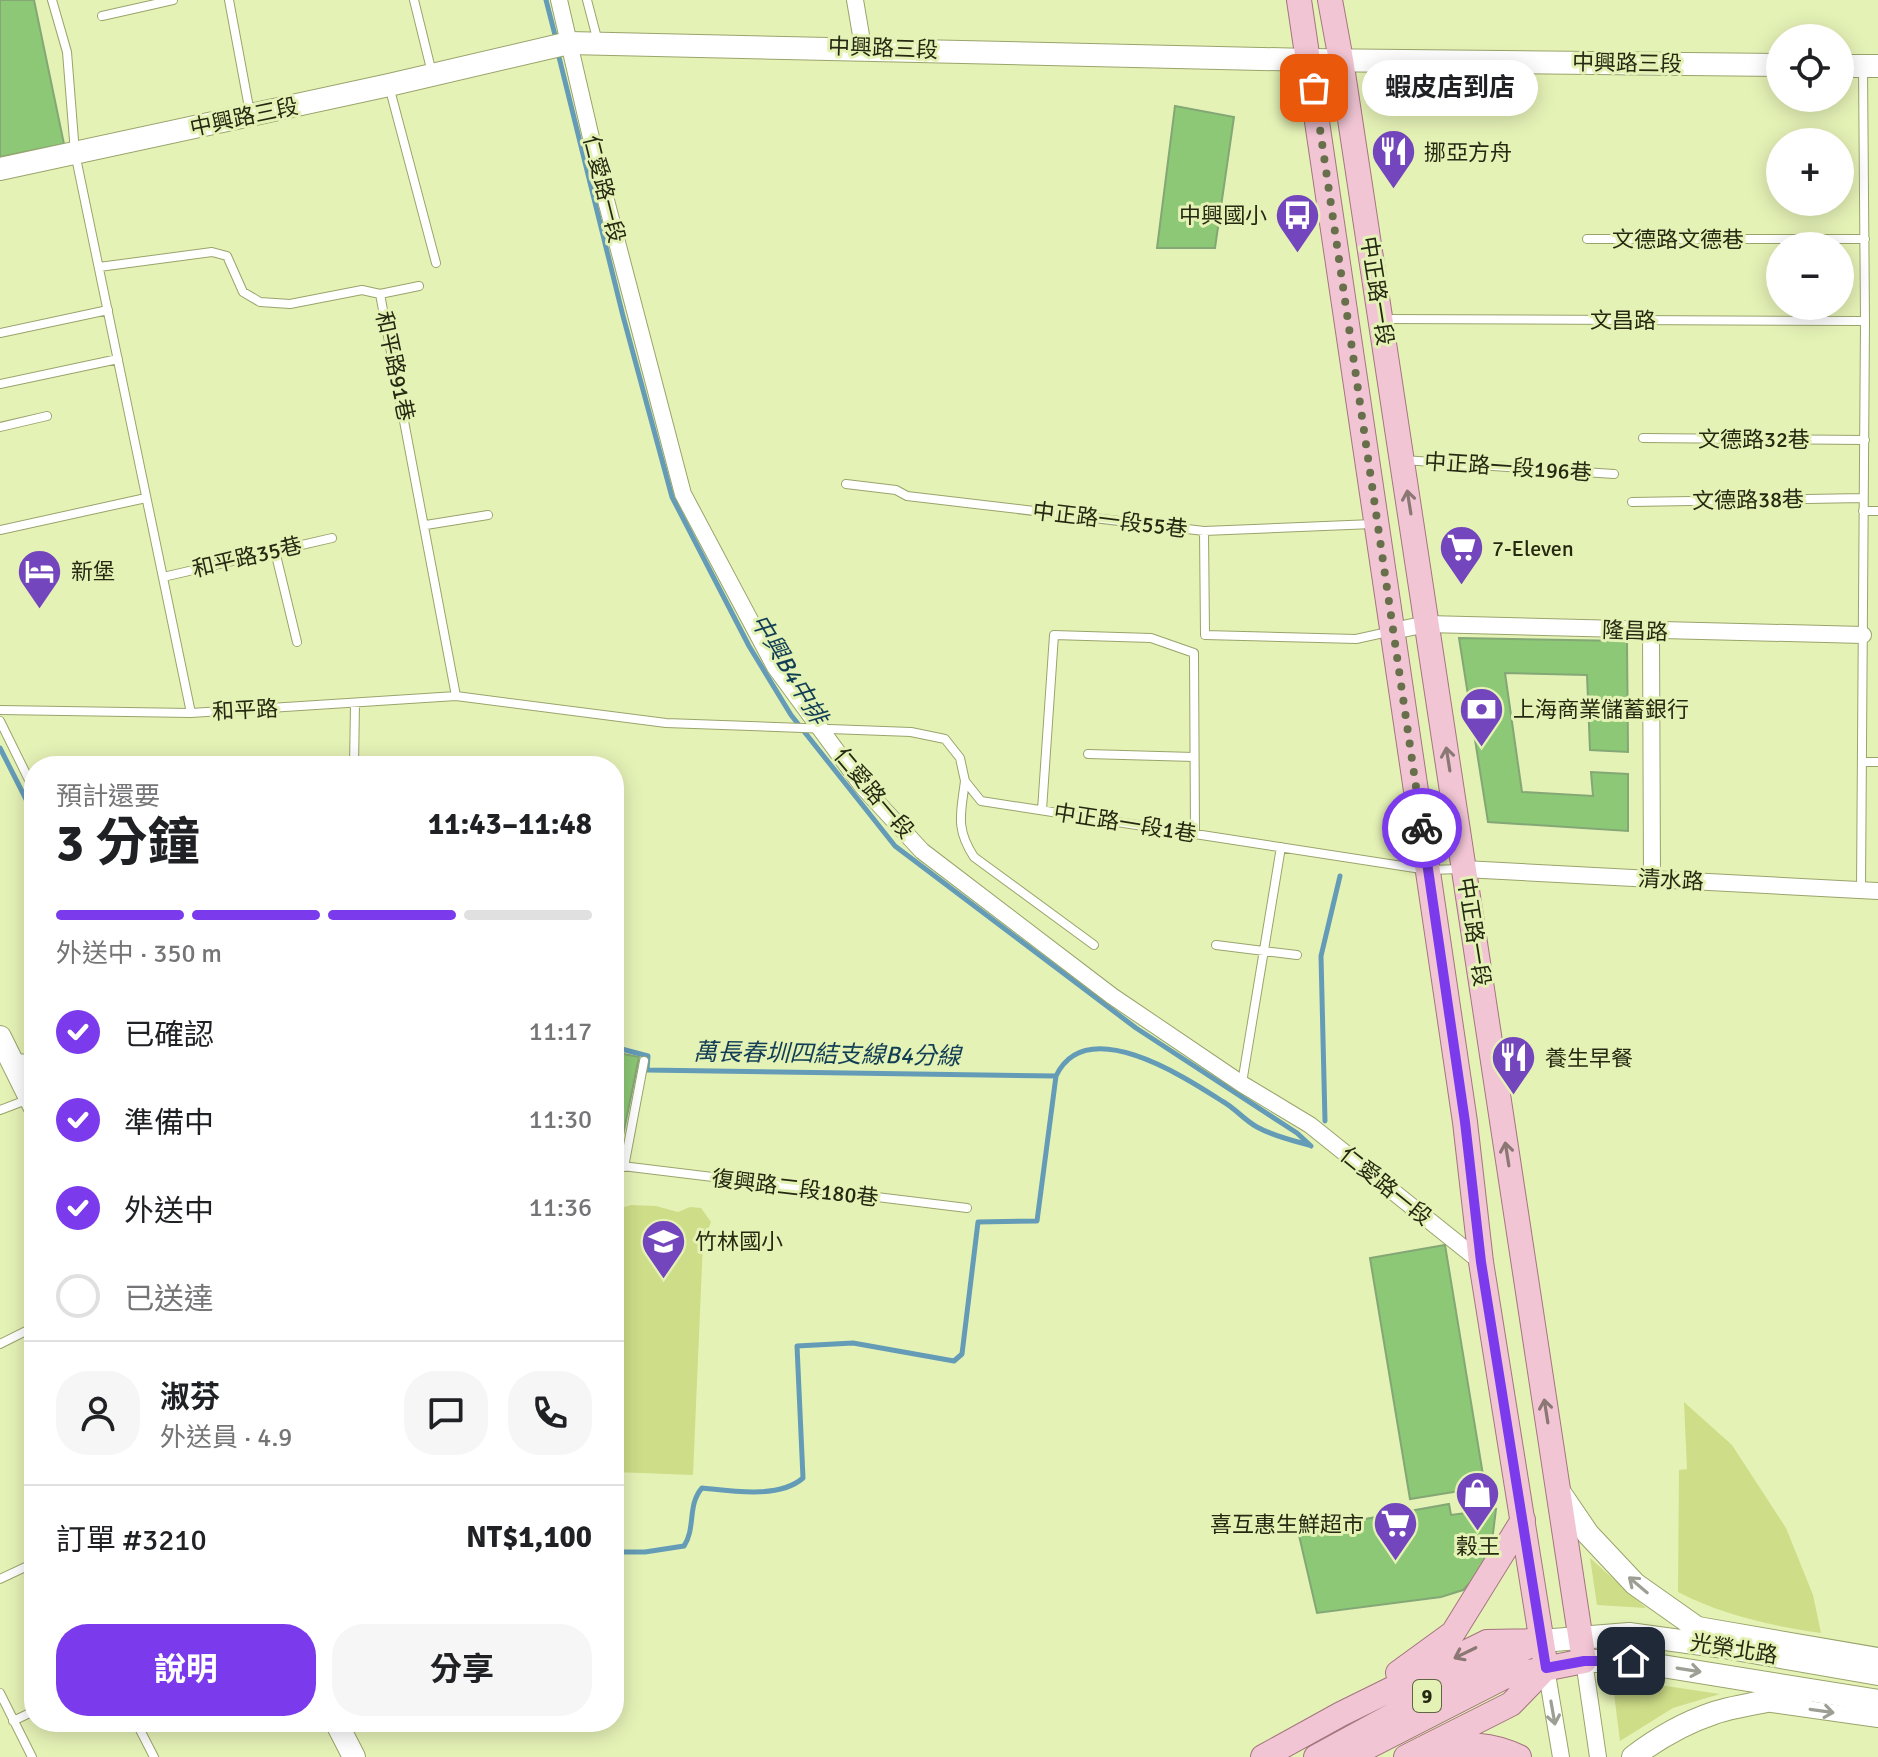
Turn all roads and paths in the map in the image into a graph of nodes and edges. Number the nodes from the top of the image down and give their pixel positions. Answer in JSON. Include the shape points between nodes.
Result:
{"nodes":[{"id":1,"x":52,"y":0,"type":"edge"},
{"id":2,"x":173,"y":0,"type":"edge"},
{"id":3,"x":229,"y":0,"type":"edge"},
{"id":4,"x":414,"y":0,"type":"edge"},
{"id":5,"x":559,"y":0,"type":"edge"},
{"id":6,"x":587,"y":0,"type":"edge"},
{"id":7,"x":855,"y":0,"type":"edge"},
{"id":8,"x":1299,"y":0,"type":"edge"},
{"id":9,"x":1330,"y":0,"type":"edge"},
{"id":10,"x":102,"y":16,"type":"dead end"},
{"id":11,"x":569,"y":43,"type":"junction"},
{"id":12,"x":598,"y":43,"type":"junction"},
{"id":13,"x":863,"y":47,"type":"junction"},
{"id":14,"x":1309,"y":60,"type":"junction"},
{"id":15,"x":1341,"y":60,"type":"junction"},
{"id":16,"x":1766,"y":65,"type":"edge"},
{"id":17,"x":1870,"y":66,"type":"edge"},
{"id":18,"x":433,"y":75,"type":"junction"},
{"id":19,"x":389,"y":85,"type":"junction"},
{"id":20,"x":250,"y":116,"type":"junction"},
{"id":21,"x":75,"y":153,"type":"junction"},
{"id":22,"x":0,"y":169,"type":"edge"},
{"id":23,"x":1587,"y":239,"type":"dead end"},
{"id":24,"x":1865,"y":239,"type":"junction"},
{"id":25,"x":436,"y":263,"type":"dead end"},
{"id":26,"x":99,"y":267,"type":"junction"},
{"id":27,"x":419,"y":286,"type":"dead end"},
{"id":28,"x":380,"y":294,"type":"junction"},
{"id":29,"x":108,"y":310,"type":"junction"},
{"id":30,"x":1381,"y":319,"type":"junction"},
{"id":31,"x":1865,"y":321,"type":"junction"},
{"id":32,"x":0,"y":333,"type":"edge"},
{"id":33,"x":118,"y":359,"type":"junction"},
{"id":34,"x":0,"y":384,"type":"edge"},
{"id":35,"x":47,"y":416,"type":"dead end"},
{"id":36,"x":0,"y":427,"type":"edge"},
{"id":37,"x":1643,"y":438,"type":"dead end"},
{"id":38,"x":1865,"y":440,"type":"junction"},
{"id":39,"x":1402,"y":460,"type":"junction"},
{"id":40,"x":1614,"y":474,"type":"dead end"},
{"id":41,"x":846,"y":484,"type":"dead end"},
{"id":42,"x":146,"y":498,"type":"junction"},
{"id":43,"x":1863,"y":498,"type":"junction"},
{"id":44,"x":1632,"y":502,"type":"dead end"},
{"id":45,"x":1863,"y":511,"type":"junction"},
{"id":46,"x":1878,"y":511,"type":"edge"},
{"id":47,"x":488,"y":515,"type":"dead end"},
{"id":48,"x":1377,"y":523,"type":"junction"},
{"id":49,"x":426,"y":525,"type":"junction"},
{"id":50,"x":0,"y":530,"type":"edge"},
{"id":51,"x":1204,"y":531,"type":"junction"},
{"id":52,"x":332,"y":538,"type":"dead end"},
{"id":53,"x":275,"y":551,"type":"junction"},
{"id":54,"x":163,"y":577,"type":"junction"},
{"id":55,"x":1427,"y":624,"type":"junction"},
{"id":56,"x":1393,"y":631,"type":"junction"},
{"id":57,"x":1651,"y":632,"type":"junction"},
{"id":58,"x":1871,"y":636,"type":"edge"},
{"id":59,"x":297,"y":642,"type":"dead end"},
{"id":60,"x":456,"y":696,"type":"junction"},
{"id":61,"x":355,"y":704,"type":"junction"},
{"id":62,"x":0,"y":710,"type":"edge"},
{"id":63,"x":191,"y":713,"type":"junction"},
{"id":64,"x":0,"y":721,"type":"edge"},
{"id":65,"x":821,"y":728,"type":"junction"},
{"id":66,"x":1088,"y":754,"type":"dead end"},
{"id":67,"x":354,"y":756,"type":"edge"},
{"id":68,"x":1194,"y":757,"type":"junction"},
{"id":69,"x":1862,"y":762,"type":"junction"},
{"id":70,"x":1878,"y":762,"type":"edge"},
{"id":71,"x":24,"y":770,"type":"edge"},
{"id":72,"x":965,"y":781,"type":"junction"},
{"id":73,"x":1042,"y":810,"type":"junction"},
{"id":74,"x":1195,"y":834,"type":"junction"},
{"id":75,"x":1281,"y":847,"type":"junction"},
{"id":76,"x":1464,"y":869,"type":"junction"},
{"id":77,"x":1428,"y":870,"type":"junction"},
{"id":78,"x":1652,"y":879,"type":"junction"},
{"id":79,"x":1861,"y":889,"type":"junction"},
{"id":80,"x":1878,"y":891,"type":"edge"},
{"id":81,"x":1094,"y":945,"type":"dead end"},
{"id":82,"x":1216,"y":945,"type":"dead end"},
{"id":83,"x":1264,"y":951,"type":"junction"},
{"id":84,"x":1297,"y":955,"type":"dead end"},
{"id":85,"x":0,"y":1037,"type":"edge"},
{"id":86,"x":11,"y":1058,"type":"junction"},
{"id":87,"x":24,"y":1059,"type":"edge"},
{"id":88,"x":644,"y":1061,"type":"dead end"},
{"id":89,"x":1242,"y":1084,"type":"junction"},
{"id":90,"x":24,"y":1085,"type":"edge"},
{"id":91,"x":24,"y":1104,"type":"edge"},
{"id":92,"x":0,"y":1110,"type":"edge"},
{"id":93,"x":624,"y":1167,"type":"joint"},
{"id":94,"x":967,"y":1208,"type":"dead end"},
{"id":95,"x":1481,"y":1262,"type":"junction"},
{"id":96,"x":24,"y":1332,"type":"edge"},
{"id":97,"x":0,"y":1344,"type":"edge"},
{"id":98,"x":1558,"y":1488,"type":"junction"},
{"id":99,"x":1523,"y":1520,"type":"junction"},
{"id":100,"x":24,"y":1568,"type":"edge"},
{"id":101,"x":0,"y":1579,"type":"edge"},
{"id":102,"x":1690,"y":1624,"type":"junction"},
{"id":103,"x":1541,"y":1641,"type":"junction"},
{"id":104,"x":1724,"y":1647,"type":"junction"},
{"id":105,"x":1582,"y":1649,"type":"junction"},
{"id":106,"x":1546,"y":1668,"type":"junction"},
{"id":107,"x":1876,"y":1668,"type":"edge"},
{"id":108,"x":1813,"y":1691,"type":"junction"},
{"id":109,"x":0,"y":1693,"type":"edge"},
{"id":110,"x":1871,"y":1700,"type":"edge"},
{"id":111,"x":1767,"y":1704,"type":"junction"},
{"id":112,"x":1341,"y":1714,"type":"junction"},
{"id":113,"x":24,"y":1716,"type":"edge"},
{"id":114,"x":1878,"y":1719,"type":"edge"},
{"id":115,"x":13,"y":1721,"type":"junction"},
{"id":116,"x":141,"y":1732,"type":"edge"},
{"id":117,"x":341,"y":1732,"type":"edge"},
{"id":118,"x":32,"y":1757,"type":"edge"},
{"id":119,"x":154,"y":1757,"type":"edge"},
{"id":120,"x":354,"y":1757,"type":"edge"},
{"id":121,"x":1263,"y":1757,"type":"edge"},
{"id":122,"x":1316,"y":1757,"type":"edge"},
{"id":123,"x":1348,"y":1757,"type":"edge"},
{"id":124,"x":1408,"y":1757,"type":"edge"},
{"id":125,"x":1519,"y":1757,"type":"edge"},
{"id":126,"x":1561,"y":1757,"type":"edge"},
{"id":127,"x":1598,"y":1757,"type":"edge"},
{"id":128,"x":1633,"y":1757,"type":"edge"}],
"edges":[{"from":1,"to":21,"type":"lane","name":"和平路","via":[[67,52]]},
{"from":2,"to":10,"type":"lane"},
{"from":3,"to":20,"type":"lane"},
{"from":4,"to":18,"type":"lane"},
{"from":5,"to":11,"type":"street","name":"仁愛路一段"},
{"from":6,"to":12,"type":"lane"},
{"from":7,"to":13,"type":"street"},
{"from":8,"to":14,"type":"main road","name":"中正路一段"},
{"from":9,"to":15,"type":"main road","name":"中正路一段"},
{"from":11,"to":12,"type":"street","name":"中興路三段"},
{"from":11,"to":18,"type":"street","name":"中興路三段"},
{"from":11,"to":65,"type":"street","name":"仁愛路一段","via":[[683,494],[775,667]]},
{"from":12,"to":13,"type":"street","name":"中興路三段"},
{"from":13,"to":14,"type":"street","name":"中興路三段"},
{"from":14,"to":15,"type":"street","name":"中興路三段"},
{"from":14,"to":48,"type":"main road","name":"中正路一段"},
{"from":15,"to":16,"type":"street","name":"中興路三段"},
{"from":15,"to":30,"type":"main road","name":"中正路一段"},
{"from":17,"to":24,"type":"lane"},
{"from":18,"to":19,"type":"street","name":"中興路三段"},
{"from":19,"to":20,"type":"street","name":"中興路三段"},
{"from":19,"to":25,"type":"lane"},
{"from":20,"to":21,"type":"street","name":"中興路三段"},
{"from":21,"to":22,"type":"street","name":"中興路三段"},
{"from":21,"to":26,"type":"lane","name":"和平路"},
{"from":23,"to":24,"type":"lane","name":"文德路文德巷"},
{"from":24,"to":31,"type":"lane"},
{"from":26,"to":28,"type":"lane","name":"和平路91巷","via":[[212,252],[227,256],[243,292],[260,302],[290,304],[362,290]]},
{"from":26,"to":29,"type":"lane","name":"和平路"},
{"from":27,"to":28,"type":"lane"},
{"from":28,"to":49,"type":"lane","name":"和平路91巷"},
{"from":29,"to":32,"type":"lane"},
{"from":29,"to":33,"type":"lane","name":"和平路"},
{"from":30,"to":31,"type":"lane","name":"文昌路"},
{"from":30,"to":39,"type":"main road","name":"中正路一段"},
{"from":31,"to":38,"type":"lane"},
{"from":33,"to":34,"type":"lane"},
{"from":33,"to":42,"type":"lane","name":"和平路"},
{"from":35,"to":36,"type":"lane"},
{"from":37,"to":38,"type":"lane","name":"文德路32巷"},
{"from":38,"to":43,"type":"lane"},
{"from":39,"to":40,"type":"lane","name":"中正路一段196巷"},
{"from":55,"to":39,"type":"main road","name":"中正路一段","one_way":true},
{"from":41,"to":51,"type":"lane","name":"中正路一段55巷"},
{"from":42,"to":50,"type":"lane"},
{"from":42,"to":54,"type":"lane","name":"和平路"},
{"from":43,"to":44,"type":"lane","name":"文德路38巷"},
{"from":43,"to":45,"type":"lane"},
{"from":45,"to":46,"type":"lane"},
{"from":45,"to":58,"type":"lane"},
{"from":47,"to":49,"type":"lane"},
{"from":48,"to":51,"type":"lane","name":"中正路一段55巷"},
{"from":48,"to":56,"type":"main road","name":"中正路一段"},
{"from":49,"to":60,"type":"lane","name":"和平路91巷"},
{"from":51,"to":56,"type":"lane","via":[[1205,635],[1356,639]]},
{"from":52,"to":53,"type":"lane","name":"和平路35巷"},
{"from":53,"to":54,"type":"lane","name":"和平路35巷"},
{"from":53,"to":59,"type":"lane"},
{"from":54,"to":63,"type":"lane","name":"和平路"},
{"from":55,"to":56,"type":"street","name":"隆昌路"},
{"from":55,"to":57,"type":"street","name":"隆昌路"},
{"from":76,"to":55,"type":"main road","name":"中正路一段","one_way":true},
{"from":56,"to":77,"type":"main road","name":"中正路一段"},
{"from":57,"to":58,"type":"street","name":"隆昌路"},
{"from":57,"to":78,"type":"street"},
{"from":58,"to":69,"type":"lane"},
{"from":60,"to":61,"type":"lane","name":"和平路"},
{"from":60,"to":65,"type":"lane","name":"和平路","via":[[666,723]]},
{"from":61,"to":63,"type":"lane","name":"和平路"},
{"from":61,"to":67,"type":"lane"},
{"from":62,"to":63,"type":"lane"},
{"from":64,"to":71,"type":"lane"},
{"from":65,"to":72,"type":"lane","via":[[945,739],[960,758]]},
{"from":65,"to":89,"type":"street","name":"仁愛路一段","via":[[863,787],[922,851],[1112,996]]},
{"from":66,"to":68,"type":"lane"},
{"from":68,"to":73,"type":"lane","via":[[1194,653],[1151,638],[1054,635]]},
{"from":68,"to":74,"type":"lane"},
{"from":69,"to":70,"type":"lane"},
{"from":69,"to":79,"type":"lane"},
{"from":72,"to":73,"type":"lane","name":"中正路一段1巷","via":[[981,801]]},
{"from":72,"to":81,"type":"lane","via":[[959,822],[961,838],[974,857]]},
{"from":73,"to":74,"type":"lane","name":"中正路一段1巷"},
{"from":74,"to":75,"type":"lane","name":"中正路一段1巷"},
{"from":75,"to":77,"type":"lane","name":"中正路一段1巷"},
{"from":75,"to":83,"type":"lane"},
{"from":76,"to":77,"type":"lane","name":"中正路一段1巷"},
{"from":76,"to":78,"type":"street","name":"清水路"},
{"from":98,"to":76,"type":"main road","name":"中正路一段","one_way":true},
{"from":77,"to":95,"type":"main road","name":"中正路一段"},
{"from":78,"to":79,"type":"street","name":"清水路"},
{"from":79,"to":80,"type":"street","name":"清水路"},
{"from":82,"to":83,"type":"lane"},
{"from":83,"to":84,"type":"lane"},
{"from":83,"to":89,"type":"lane"},
{"from":85,"to":86,"type":"street"},
{"from":86,"to":87,"type":"lane"},
{"from":86,"to":90,"type":"street"},
{"from":88,"to":93,"type":"lane"},
{"from":89,"to":95,"type":"street","name":"仁愛路一段","via":[[1310,1125]]},
{"from":91,"to":92,"type":"lane"},
{"from":93,"to":94,"type":"lane","name":"復興路二段180巷"},
{"from":95,"to":99,"type":"main road","name":"中正路一段"},
{"from":96,"to":97,"type":"lane"},
{"from":102,"to":98,"type":"street","one_way":true,"via":[[1635,1584],[1588,1534]]},
{"from":98,"to":105,"type":"main road","name":"中正路一段"},
{"from":99,"to":103,"type":"main road","name":"中正路一段"},
{"from":99,"to":112,"type":"main road","via":[[1453,1633]]},
{"from":100,"to":101,"type":"lane"},
{"from":102,"to":104,"type":"street"},
{"from":102,"to":107,"type":"street","name":"光榮北路"},
{"from":103,"to":105,"type":"street","name":"光榮北路"},
{"from":103,"to":106,"type":"main road","name":"中正路一段"},
{"from":103,"to":112,"type":"main road","one_way":true,"via":[[1487,1642]]},
{"from":103,"to":122,"type":"main road","number":"9"},
{"from":104,"to":105,"type":"street","name":"光榮北路","via":[[1629,1634]]},
{"from":104,"to":107,"type":"street","name":"光榮北路"},
{"from":105,"to":106,"type":"main road","number":"9"},
{"from":105,"to":108,"type":"street","name":"光榮北路","one_way":true},
{"from":105,"to":127,"type":"street"},
{"from":106,"to":123,"type":"main road","number":"9","via":[[1504,1677]]},
{"from":106,"to":124,"type":"main road","via":[[1511,1704]]},
{"from":106,"to":126,"type":"street","one_way":true},
{"from":108,"to":110,"type":"street","name":"光榮北路"},
{"from":108,"to":111,"type":"street"},
{"from":109,"to":115,"type":"lane"},
{"from":111,"to":114,"type":"street","one_way":true},
{"from":111,"to":128,"type":"street","via":[[1716,1712],[1662,1735]]},
{"from":112,"to":121,"type":"main road"},
{"from":113,"to":115,"type":"lane"},
{"from":115,"to":118,"type":"lane"},
{"from":116,"to":119,"type":"lane"},
{"from":117,"to":120,"type":"street"},
{"from":124,"to":125,"type":"main road","via":[[1474,1744]]}]}
